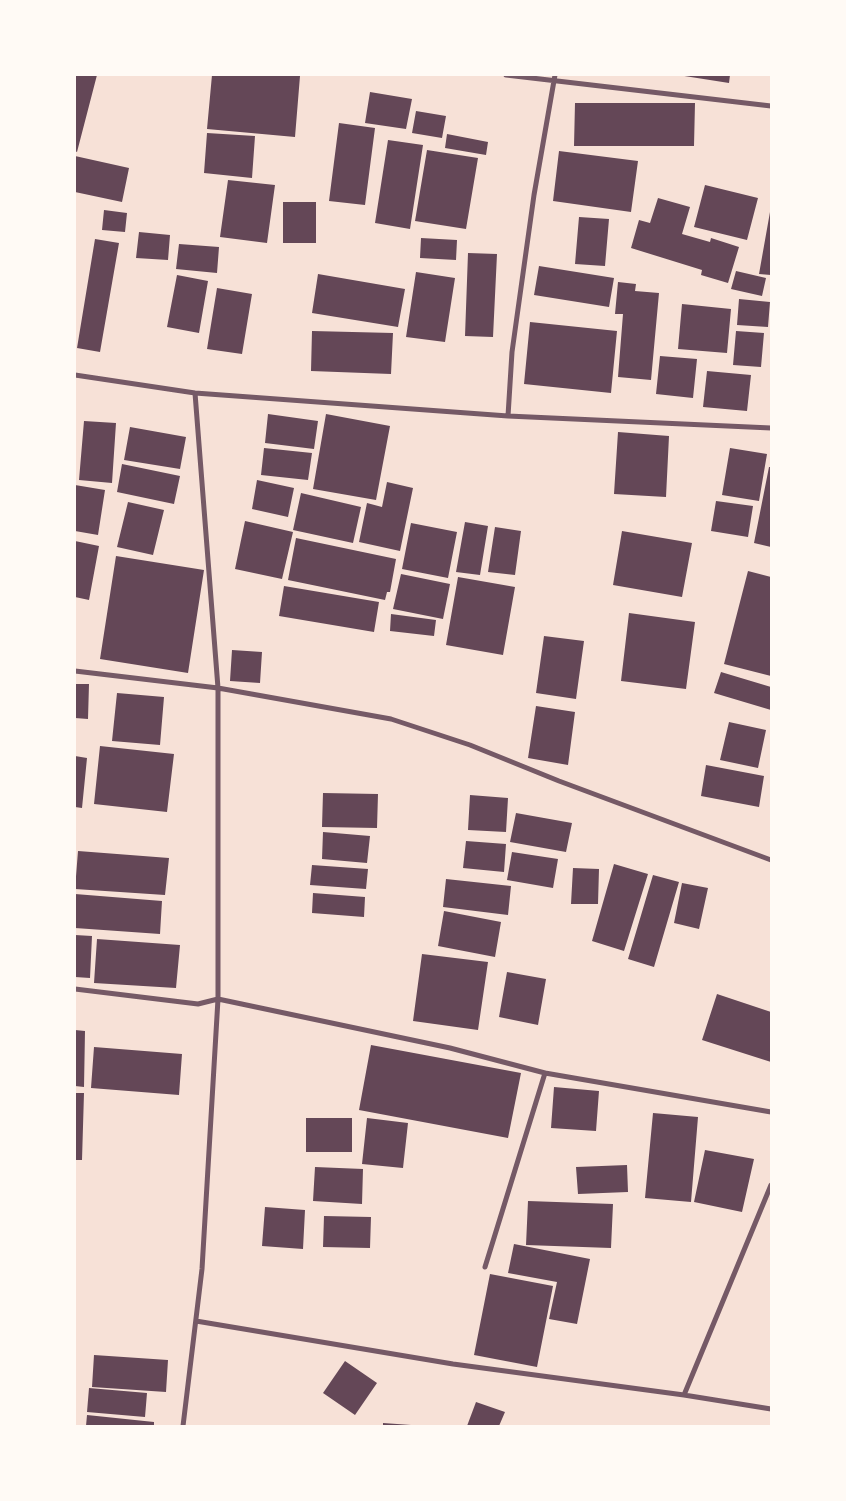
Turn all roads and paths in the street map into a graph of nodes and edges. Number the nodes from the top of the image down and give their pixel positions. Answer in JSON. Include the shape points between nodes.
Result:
{"nodes":[{"id":1,"x":506,"y":75,"type":"edge"},
{"id":2,"x":555,"y":78,"type":"edge"},
{"id":3,"x":771,"y":106,"type":"edge"},
{"id":4,"x":75,"y":375,"type":"edge"},
{"id":5,"x":195,"y":393,"type":"junction"},
{"id":6,"x":508,"y":416,"type":"junction"},
{"id":7,"x":771,"y":428,"type":"edge"},
{"id":8,"x":75,"y":671,"type":"edge"},
{"id":9,"x":218,"y":688,"type":"junction"},
{"id":10,"x":771,"y":860,"type":"edge"},
{"id":11,"x":75,"y":989,"type":"edge"},
{"id":12,"x":218,"y":1000,"type":"junction"},
{"id":13,"x":545,"y":1073,"type":"junction"},
{"id":14,"x":771,"y":1112,"type":"edge"},
{"id":15,"x":771,"y":1185,"type":"edge"},
{"id":16,"x":485,"y":1267,"type":"dead end"},
{"id":17,"x":196,"y":1321,"type":"junction"},
{"id":18,"x":684,"y":1395,"type":"junction"},
{"id":19,"x":771,"y":1409,"type":"edge"},
{"id":20,"x":183,"y":1426,"type":"edge"}],
"edges":[{"from":1,"to":2,"type":"street"},
{"from":2,"to":3,"type":"street"},
{"from":2,"to":6,"type":"street","via":[[534,195],[512,352]]},
{"from":4,"to":5,"type":"street"},
{"from":5,"to":6,"type":"street"},
{"from":5,"to":9,"type":"street"},
{"from":6,"to":7,"type":"street"},
{"from":8,"to":9,"type":"street"},
{"from":9,"to":10,"type":"street","via":[[392,720],[470,745],[559,782]]},
{"from":9,"to":12,"type":"street"},
{"from":11,"to":12,"type":"street","via":[[198,1004]]},
{"from":12,"to":13,"type":"street","via":[[450,1048]]},
{"from":12,"to":17,"type":"street"},
{"from":13,"to":14,"type":"street"},
{"from":13,"to":16,"type":"street"},
{"from":15,"to":18,"type":"street"},
{"from":17,"to":18,"type":"street","via":[[453,1364]]},
{"from":17,"to":20,"type":"street"},
{"from":18,"to":19,"type":"street"}]}
